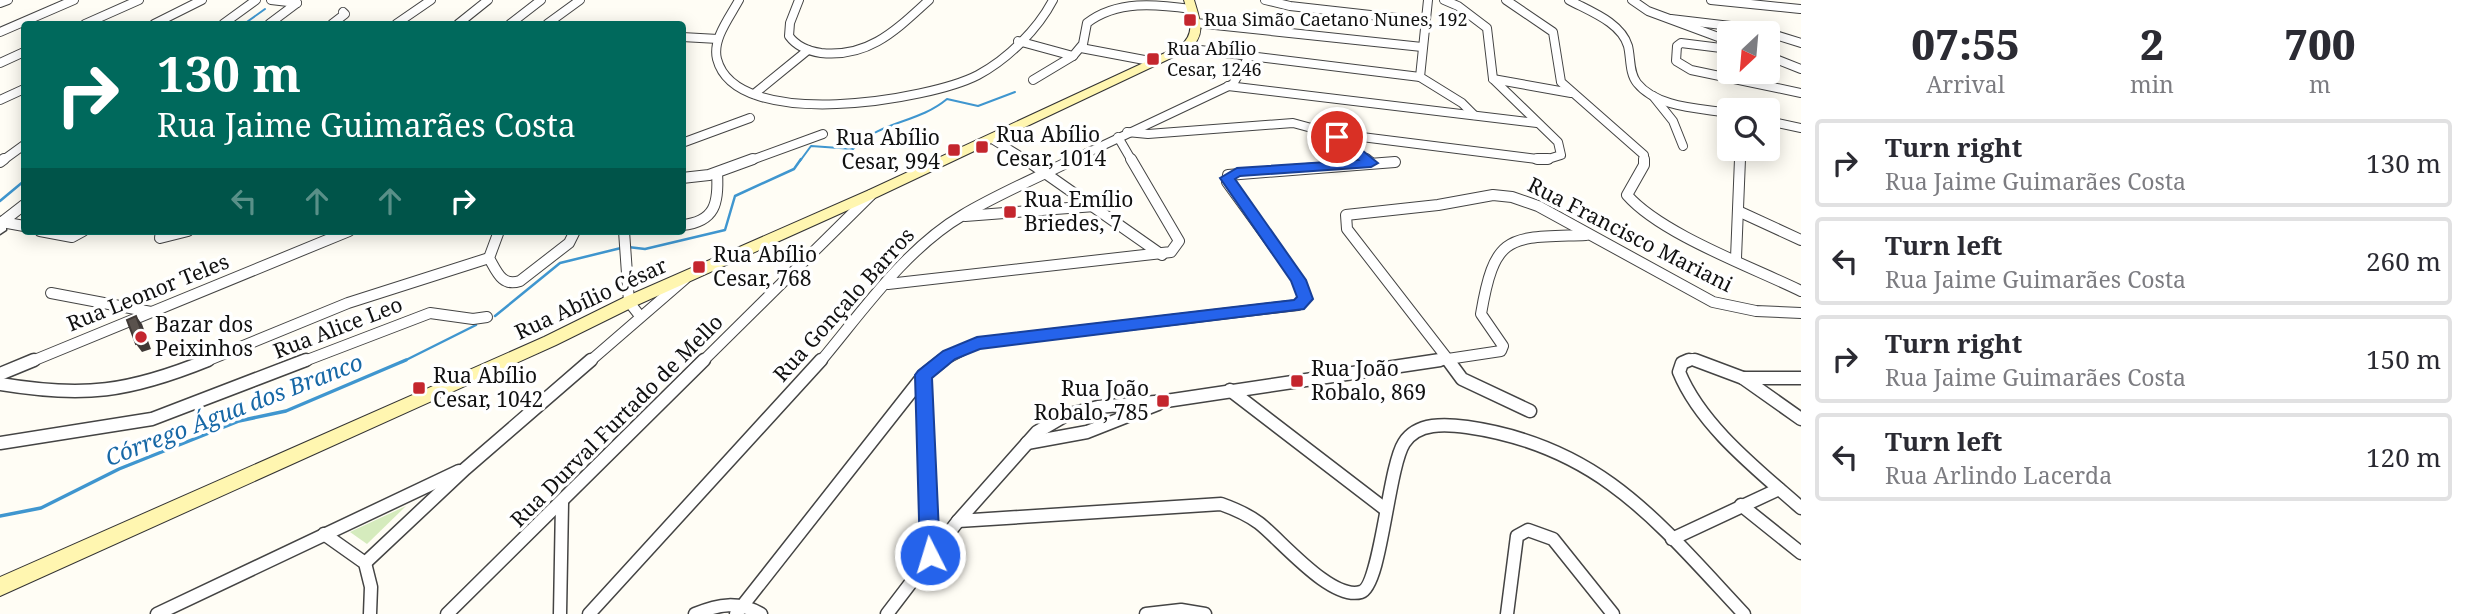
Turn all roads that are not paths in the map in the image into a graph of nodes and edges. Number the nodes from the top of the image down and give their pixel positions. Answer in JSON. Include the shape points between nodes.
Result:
{"nodes":[{"id":1,"x":8,"y":0,"type":"edge"},
{"id":2,"x":74,"y":0,"type":"edge"},
{"id":3,"x":139,"y":0,"type":"edge"},
{"id":4,"x":202,"y":0,"type":"edge"},
{"id":5,"x":256,"y":0,"type":"edge"},
{"id":6,"x":271,"y":0,"type":"edge"},
{"id":7,"x":431,"y":0,"type":"edge"},
{"id":8,"x":488,"y":0,"type":"edge"},
{"id":9,"x":541,"y":0,"type":"edge"},
{"id":10,"x":580,"y":0,"type":"edge"},
{"id":11,"x":739,"y":0,"type":"edge"},
{"id":12,"x":799,"y":0,"type":"edge"},
{"id":13,"x":929,"y":0,"type":"edge"},
{"id":14,"x":1053,"y":0,"type":"edge"},
{"id":15,"x":1265,"y":0,"type":"edge"},
{"id":16,"x":1328,"y":0,"type":"edge"},
{"id":17,"x":1428,"y":0,"type":"edge"},
{"id":18,"x":1444,"y":0,"type":"edge"},
{"id":19,"x":1506,"y":0,"type":"edge"},
{"id":20,"x":1569,"y":0,"type":"edge"},
{"id":21,"x":1632,"y":0,"type":"edge"},
{"id":22,"x":1711,"y":0,"type":"edge"},
{"id":23,"x":1786,"y":0,"type":"edge"},
{"id":24,"x":1147,"y":2,"type":"edge"},
{"id":25,"x":0,"y":3,"type":"edge"},
{"id":26,"x":1324,"y":10,"type":"junction"},
{"id":27,"x":1801,"y":10,"type":"edge"},
{"id":28,"x":1192,"y":11,"type":"edge"},
{"id":29,"x":343,"y":12,"type":"dead end"},
{"id":30,"x":1671,"y":19,"type":"junction"},
{"id":31,"x":25,"y":21,"type":"edge"},
{"id":32,"x":92,"y":21,"type":"edge"},
{"id":33,"x":160,"y":21,"type":"edge"},
{"id":34,"x":227,"y":21,"type":"edge"},
{"id":35,"x":273,"y":21,"type":"edge"},
{"id":36,"x":336,"y":21,"type":"edge"},
{"id":37,"x":400,"y":21,"type":"edge"},
{"id":38,"x":462,"y":21,"type":"edge"},
{"id":39,"x":514,"y":21,"type":"edge"},
{"id":40,"x":551,"y":21,"type":"edge"},
{"id":41,"x":1424,"y":21,"type":"junction"},
{"id":42,"x":21,"y":23,"type":"edge"},
{"id":43,"x":0,"y":32,"type":"edge"},
{"id":44,"x":1717,"y":36,"type":"edge"},
{"id":45,"x":686,"y":37,"type":"edge"},
{"id":46,"x":718,"y":39,"type":"junction"},
{"id":47,"x":1018,"y":41,"type":"junction"},
{"id":48,"x":1801,"y":43,"type":"edge"},
{"id":49,"x":1422,"y":47,"type":"junction"},
{"id":50,"x":1081,"y":48,"type":"junction"},
{"id":51,"x":1184,"y":48,"type":"junction"},
{"id":52,"x":1717,"y":48,"type":"edge"},
{"id":53,"x":808,"y":50,"type":"junction"},
{"id":54,"x":21,"y":53,"type":"edge"},
{"id":55,"x":1073,"y":55,"type":"junction"},
{"id":56,"x":1248,"y":58,"type":"junction"},
{"id":57,"x":1780,"y":61,"type":"edge"},
{"id":58,"x":1155,"y":62,"type":"junction"},
{"id":59,"x":0,"y":63,"type":"edge"},
{"id":60,"x":1801,"y":69,"type":"edge"},
{"id":61,"x":1717,"y":76,"type":"edge"},
{"id":62,"x":1420,"y":77,"type":"junction"},
{"id":63,"x":1033,"y":79,"type":"dead end"},
{"id":64,"x":1493,"y":79,"type":"junction"},
{"id":65,"x":1758,"y":84,"type":"edge"},
{"id":66,"x":1228,"y":86,"type":"junction"},
{"id":67,"x":21,"y":90,"type":"edge"},
{"id":68,"x":1571,"y":93,"type":"junction"},
{"id":69,"x":1801,"y":93,"type":"edge"},
{"id":70,"x":754,"y":94,"type":"junction"},
{"id":71,"x":1651,"y":94,"type":"junction"},
{"id":72,"x":0,"y":100,"type":"edge"},
{"id":73,"x":1717,"y":111,"type":"edge"},
{"id":74,"x":1474,"y":115,"type":"junction"},
{"id":75,"x":750,"y":118,"type":"dead end"},
{"id":76,"x":1537,"y":123,"type":"junction"},
{"id":77,"x":1780,"y":124,"type":"edge"},
{"id":78,"x":1801,"y":128,"type":"edge"},
{"id":79,"x":1330,"y":133,"type":"junction"},
{"id":80,"x":823,"y":134,"type":"dead end"},
{"id":81,"x":1122,"y":134,"type":"junction"},
{"id":82,"x":992,"y":139,"type":"junction"},
{"id":83,"x":686,"y":142,"type":"edge"},
{"id":84,"x":1683,"y":146,"type":"dead end"},
{"id":85,"x":21,"y":147,"type":"edge"},
{"id":86,"x":1740,"y":161,"type":"edge"},
{"id":87,"x":0,"y":162,"type":"edge"},
{"id":88,"x":1395,"y":162,"type":"dead end"},
{"id":89,"x":1371,"y":163,"type":"junction"},
{"id":90,"x":717,"y":173,"type":"junction"},
{"id":91,"x":1048,"y":173,"type":"junction"},
{"id":92,"x":686,"y":177,"type":"edge"},
{"id":93,"x":872,"y":194,"type":"junction"},
{"id":94,"x":1095,"y":205,"type":"junction"},
{"id":95,"x":21,"y":207,"type":"edge"},
{"id":96,"x":1738,"y":211,"type":"junction"},
{"id":97,"x":961,"y":216,"type":"junction"},
{"id":98,"x":1,"y":224,"type":"edge"},
{"id":99,"x":686,"y":225,"type":"edge"},
{"id":100,"x":21,"y":226,"type":"edge"},
{"id":101,"x":1586,"y":234,"type":"junction"},
{"id":102,"x":339,"y":235,"type":"edge"},
{"id":103,"x":498,"y":235,"type":"edge"},
{"id":104,"x":573,"y":235,"type":"edge"},
{"id":105,"x":624,"y":235,"type":"edge"},
{"id":106,"x":1801,"y":240,"type":"edge"},
{"id":107,"x":1162,"y":255,"type":"junction"},
{"id":108,"x":489,"y":258,"type":"junction"},
{"id":109,"x":1736,"y":258,"type":"junction"},
{"id":110,"x":688,"y":277,"type":"junction"},
{"id":111,"x":888,"y":284,"type":"junction"},
{"id":112,"x":1801,"y":291,"type":"edge"},
{"id":113,"x":51,"y":293,"type":"dead end"},
{"id":114,"x":629,"y":302,"type":"junction"},
{"id":115,"x":152,"y":312,"type":"junction"},
{"id":116,"x":1801,"y":313,"type":"edge"},
{"id":117,"x":640,"y":316,"type":"junction"},
{"id":118,"x":487,"y":317,"type":"dead end"},
{"id":119,"x":1448,"y":360,"type":"junction"},
{"id":120,"x":0,"y":374,"type":"edge"},
{"id":121,"x":924,"y":375,"type":"junction"},
{"id":122,"x":1742,"y":378,"type":"junction"},
{"id":123,"x":1801,"y":378,"type":"edge"},
{"id":124,"x":0,"y":384,"type":"edge"},
{"id":125,"x":1230,"y":390,"type":"junction"},
{"id":126,"x":1166,"y":401,"type":"junction"},
{"id":127,"x":1530,"y":411,"type":"dead end"},
{"id":128,"x":1801,"y":419,"type":"edge"},
{"id":129,"x":0,"y":443,"type":"edge"},
{"id":130,"x":1027,"y":443,"type":"junction"},
{"id":131,"x":465,"y":469,"type":"junction"},
{"id":132,"x":1779,"y":489,"type":"junction"},
{"id":133,"x":562,"y":503,"type":"junction"},
{"id":134,"x":1741,"y":505,"type":"junction"},
{"id":135,"x":1801,"y":508,"type":"edge"},
{"id":136,"x":1385,"y":509,"type":"junction"},
{"id":137,"x":958,"y":521,"type":"junction"},
{"id":138,"x":324,"y":534,"type":"junction"},
{"id":139,"x":1672,"y":539,"type":"junction"},
{"id":140,"x":1801,"y":553,"type":"edge"},
{"id":141,"x":930,"y":555,"type":"junction"},
{"id":142,"x":365,"y":563,"type":"junction"},
{"id":143,"x":0,"y":587,"type":"edge"},
{"id":144,"x":740,"y":609,"type":"edge"},
{"id":145,"x":1181,"y":612,"type":"edge"},
{"id":146,"x":158,"y":614,"type":"edge"},
{"id":147,"x":370,"y":614,"type":"edge"},
{"id":148,"x":447,"y":614,"type":"edge"},
{"id":149,"x":560,"y":614,"type":"edge"},
{"id":150,"x":589,"y":614,"type":"edge"},
{"id":151,"x":695,"y":614,"type":"edge"},
{"id":152,"x":761,"y":614,"type":"edge"},
{"id":153,"x":887,"y":614,"type":"edge"},
{"id":154,"x":1146,"y":614,"type":"edge"},
{"id":155,"x":1205,"y":614,"type":"edge"},
{"id":156,"x":1507,"y":614,"type":"edge"},
{"id":157,"x":1613,"y":614,"type":"edge"},
{"id":158,"x":1744,"y":614,"type":"edge"}],
"edges":[{"from":1,"to":25,"type":"street"},
{"from":2,"to":31,"type":"street"},
{"from":3,"to":32,"type":"street"},
{"from":4,"to":33,"type":"street"},
{"from":5,"to":34,"type":"street"},
{"from":6,"to":35,"type":"street","via":[[297,4]]},
{"from":7,"to":37,"type":"street"},
{"from":8,"to":38,"type":"street"},
{"from":9,"to":39,"type":"street"},
{"from":10,"to":40,"type":"street"},
{"from":11,"to":46,"type":"street"},
{"from":12,"to":53,"type":"street","via":[[788,32],[794,44]]},
{"from":13,"to":53,"type":"street","via":[[873,47],[844,53]]},
{"from":14,"to":47,"type":"street"},
{"from":15,"to":26,"type":"street"},
{"from":16,"to":26,"type":"street"},
{"from":17,"to":41,"type":"street"},
{"from":18,"to":64,"type":"street","via":[[1487,28]]},
{"from":19,"to":68,"type":"street","via":[[1553,32],[1559,75]]},
{"from":20,"to":71,"type":"street","via":[[1624,38],[1636,81]]},
{"from":21,"to":30,"type":"street"},
{"from":22,"to":27,"type":"street"},
{"from":23,"to":27,"type":"street"},
{"from":24,"to":28,"type":"street"},
{"from":24,"to":50,"type":"street","via":[[1112,7],[1090,18]]},
{"from":26,"to":41,"type":"street"},
{"from":28,"to":49,"type":"street"},
{"from":28,"to":51,"type":"main road","via":[[1196,39]]},
{"from":29,"to":36,"type":"street"},
{"from":30,"to":44,"type":"street"},
{"from":30,"to":48,"type":"street","via":[[1756,29]]},
{"from":41,"to":49,"type":"street"},
{"from":42,"to":43,"type":"street"},
{"from":45,"to":46,"type":"street"},
{"from":46,"to":70,"type":"street","via":[[717,61],[724,76]]},
{"from":47,"to":55,"type":"street"},
{"from":47,"to":70,"type":"street","via":[[983,72],[914,96],[819,103]]},
{"from":49,"to":62,"type":"street"},
{"from":50,"to":55,"type":"street"},
{"from":50,"to":58,"type":"street"},
{"from":51,"to":56,"type":"street"},
{"from":51,"to":58,"type":"main road","name":"Rua Abílio César"},
{"from":52,"to":61,"type":"street","via":[[1681,43],[1676,61],[1685,69]]},
{"from":53,"to":70,"type":"street"},
{"from":54,"to":59,"type":"street"},
{"from":55,"to":63,"type":"street"},
{"from":56,"to":62,"type":"street"},
{"from":56,"to":66,"type":"street","via":[[1237,80]]},
{"from":57,"to":60,"type":"street"},
{"from":58,"to":82,"type":"main road","name":"Rua Abílio César"},
{"from":62,"to":74,"type":"street"},
{"from":64,"to":68,"type":"street"},
{"from":64,"to":76,"type":"street"},
{"from":65,"to":69,"type":"street"},
{"from":66,"to":74,"type":"street"},
{"from":66,"to":81,"type":"street","name":"Rua Gonçalo Barros"},
{"from":67,"to":72,"type":"street"},
{"from":68,"to":109,"type":"street","via":[[1644,155],[1644,165],[1627,195],[1630,203]]},
{"from":71,"to":73,"type":"street"},
{"from":71,"to":84,"type":"street","via":[[1673,121]]},
{"from":74,"to":76,"type":"street"},
{"from":75,"to":83,"type":"street"},
{"from":76,"to":79,"type":"street","via":[[1562,150],[1555,159]]},
{"from":77,"to":78,"type":"street"},
{"from":79,"to":81,"type":"street","via":[[1278,122]]},
{"from":79,"to":89,"type":"street"},
{"from":80,"to":90,"type":"street"},
{"from":81,"to":91,"type":"street","name":"Rua Gonçalo Barros"},
{"from":81,"to":107,"type":"street","via":[[1179,241],[1176,249]]},
{"from":82,"to":91,"type":"street"},
{"from":82,"to":93,"type":"main road","name":"Rua Abílio César"},
{"from":85,"to":87,"type":"street"},
{"from":86,"to":96,"type":"street"},
{"from":88,"to":89,"type":"street"},
{"from":89,"to":121,"type":"street","via":[[1228,175],[1227,182],[1298,280],[1305,299],[1298,305],[977,343],[949,355]]},
{"from":90,"to":92,"type":"street"},
{"from":90,"to":99,"type":"street","via":[[718,199],[711,218]]},
{"from":91,"to":94,"type":"street"},
{"from":91,"to":97,"type":"street","name":"Rua Gonçalo Barros"},
{"from":93,"to":110,"type":"main road","name":"Rua Abílio César"},
{"from":93,"to":133,"type":"street","name":"Rua Durval Furtado de Mello"},
{"from":94,"to":97,"type":"street"},
{"from":94,"to":107,"type":"street"},
{"from":95,"to":98,"type":"street"},
{"from":96,"to":106,"type":"street"},
{"from":96,"to":109,"type":"street"},
{"from":97,"to":111,"type":"street","name":"Rua Gonçalo Barros"},
{"from":98,"to":100,"type":"street"},
{"from":101,"to":116,"type":"street","name":"Rua Francisco Mariani","via":[[1713,302],[1756,311]]},
{"from":101,"to":119,"type":"street","via":[[1521,237],[1498,253],[1488,271],[1481,314],[1502,344],[1501,351]]},
{"from":101,"to":119,"type":"street","name":"Rua Francisco Mariani","via":[[1538,206],[1503,195],[1346,215],[1347,229]]},
{"from":102,"to":115,"type":"street","name":"Rua Leonor Teles"},
{"from":103,"to":108,"type":"street"},
{"from":104,"to":108,"type":"street","via":[[569,243],[516,283],[503,281]]},
{"from":105,"to":114,"type":"street"},
{"from":107,"to":111,"type":"street"},
{"from":108,"to":124,"type":"street","via":[[385,288],[211,358],[119,388],[46,392]]},
{"from":109,"to":112,"type":"street"},
{"from":110,"to":114,"type":"main road","name":"Rua Abílio César"},
{"from":110,"to":117,"type":"street"},
{"from":111,"to":150,"type":"street","name":"Rua Gonçalo Barros"},
{"from":113,"to":115,"type":"street"},
{"from":114,"to":117,"type":"street"},
{"from":114,"to":143,"type":"main road","name":"Rua Abílio César"},
{"from":115,"to":120,"type":"street","name":"Rua Leonor Teles"},
{"from":117,"to":131,"type":"street"},
{"from":118,"to":129,"type":"street","name":"Rua Alice Leo","via":[[477,320],[430,313],[152,419]]},
{"from":119,"to":125,"type":"street"},
{"from":119,"to":127,"type":"street","name":"Rua Francisco Mariani","via":[[1466,382]]},
{"from":121,"to":141,"type":"street"},
{"from":121,"to":144,"type":"street"},
{"from":122,"to":123,"type":"street"},
{"from":122,"to":128,"type":"street"},
{"from":122,"to":132,"type":"street","via":[[1692,359],[1682,363],[1679,373],[1686,390],[1738,451]]},
{"from":125,"to":126,"type":"street"},
{"from":125,"to":136,"type":"street"},
{"from":126,"to":130,"type":"street","via":[[1087,432]]},
{"from":126,"to":130,"type":"street","via":[[1110,405],[1067,416],[1044,427]]},
{"from":130,"to":137,"type":"street"},
{"from":131,"to":138,"type":"street"},
{"from":131,"to":142,"type":"street"},
{"from":132,"to":134,"type":"street"},
{"from":132,"to":135,"type":"street"},
{"from":133,"to":148,"type":"street","name":"Rua Durval Furtado de Mello"},
{"from":133,"to":149,"type":"street"},
{"from":134,"to":139,"type":"street"},
{"from":134,"to":140,"type":"street"},
{"from":136,"to":137,"type":"street","via":[[1375,575],[1367,589],[1358,593],[1333,587],[1245,512],[1221,504]]},
{"from":136,"to":139,"type":"street","via":[[1399,451],[1409,435],[1425,426],[1463,426],[1561,451],[1616,485]]},
{"from":137,"to":141,"type":"street"},
{"from":138,"to":142,"type":"street"},
{"from":138,"to":146,"type":"street"},
{"from":139,"to":158,"type":"street"},
{"from":141,"to":153,"type":"street"},
{"from":142,"to":147,"type":"street","via":[[371,587]]},
{"from":144,"to":151,"type":"street","via":[[721,604]]},
{"from":144,"to":152,"type":"street"},
{"from":145,"to":154,"type":"street"},
{"from":145,"to":155,"type":"street"},
{"from":156,"to":157,"type":"street","via":[[1517,536],[1528,530],[1553,540]]}]}
